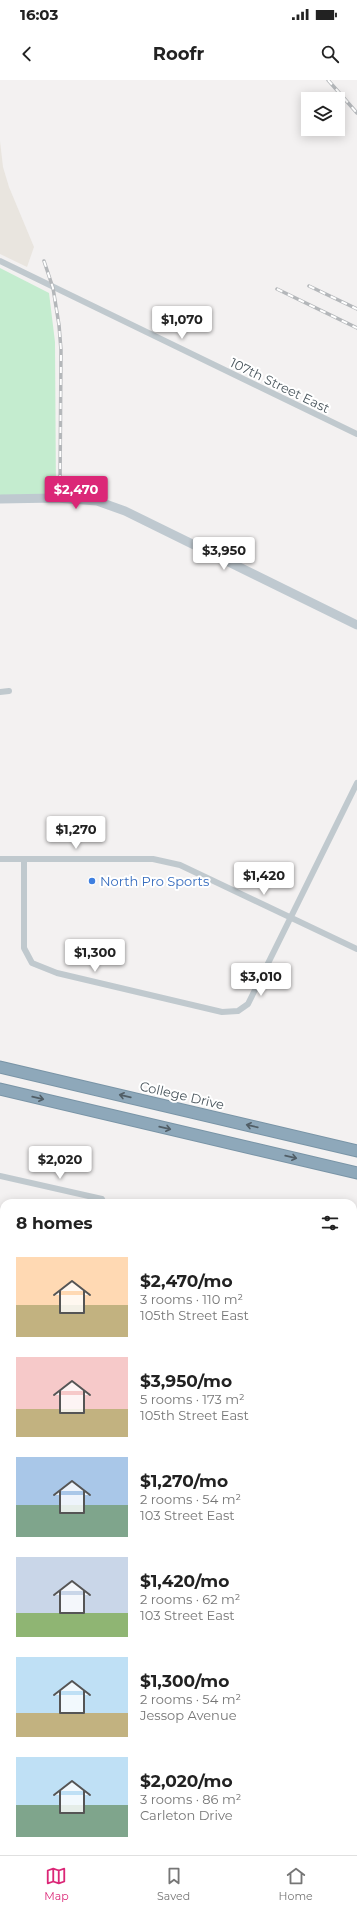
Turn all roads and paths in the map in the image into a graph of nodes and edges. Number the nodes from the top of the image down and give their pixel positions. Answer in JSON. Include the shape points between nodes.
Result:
{"nodes":[{"id":1,"x":0,"y":262,"type":"edge"},
{"id":2,"x":357,"y":434,"type":"edge"},
{"id":3,"x":0,"y":499,"type":"edge"},
{"id":4,"x":357,"y":625,"type":"edge"},
{"id":5,"x":0,"y":692,"type":"edge"},
{"id":6,"x":9,"y":692,"type":"dead end"},
{"id":7,"x":357,"y":783,"type":"edge"},
{"id":8,"x":0,"y":859,"type":"edge"},
{"id":9,"x":24,"y":859,"type":"junction"},
{"id":10,"x":290,"y":918,"type":"junction"},
{"id":11,"x":357,"y":949,"type":"edge"},
{"id":12,"x":0,"y":1067,"type":"edge"},
{"id":13,"x":0,"y":1089,"type":"edge"},
{"id":14,"x":317,"y":1141,"type":"junction"},
{"id":15,"x":357,"y":1145,"type":"edge"},
{"id":16,"x":357,"y":1151,"type":"edge"},
{"id":17,"x":357,"y":1173,"type":"edge"},
{"id":18,"x":0,"y":1176,"type":"edge"},
{"id":19,"x":102,"y":1199,"type":"edge"}],
"edges":[{"from":1,"to":2,"type":"street","name":"107th Street East"},
{"from":3,"to":4,"type":"street","via":[[56,498],[97,501],[125,511]]},
{"from":5,"to":6,"type":"street"},
{"from":7,"to":10,"type":"street"},
{"from":8,"to":9,"type":"street"},
{"from":9,"to":10,"type":"street","via":[[153,859],[180,865]]},
{"from":9,"to":10,"type":"street","via":[[24,948],[32,963],[57,973],[222,1012],[238,1011],[248,1004]]},
{"from":10,"to":11,"type":"street"},
{"from":14,"to":12,"type":"highway","name":"College Drive","one_way":true},
{"from":13,"to":17,"type":"highway","one_way":true},
{"from":14,"to":15,"type":"highway"},
{"from":14,"to":16,"type":"highway","name":"College Drive"},
{"from":18,"to":19,"type":"street"}]}
